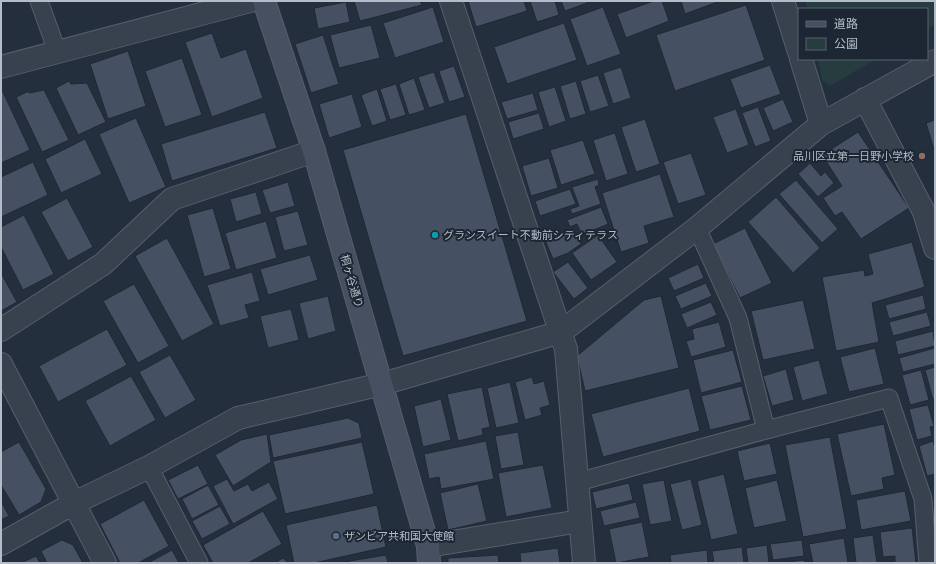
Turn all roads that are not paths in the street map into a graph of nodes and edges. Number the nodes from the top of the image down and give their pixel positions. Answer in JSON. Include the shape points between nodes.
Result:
{"nodes":[{"id":1,"x":39,"y":1,"type":"edge"},
{"id":2,"x":250,"y":1,"type":"edge"},
{"id":3,"x":264,"y":1,"type":"edge"},
{"id":4,"x":451,"y":1,"type":"edge"},
{"id":5,"x":783,"y":1,"type":"edge"},
{"id":6,"x":798,"y":49,"type":"edge"},
{"id":7,"x":57,"y":51,"type":"junction"},
{"id":8,"x":801,"y":60,"type":"edge"},
{"id":9,"x":935,"y":61,"type":"edge"},
{"id":10,"x":1,"y":67,"type":"edge"},
{"id":11,"x":865,"y":99,"type":"junction"},
{"id":12,"x":821,"y":124,"type":"junction"},
{"id":13,"x":314,"y":151,"type":"junction"},
{"id":14,"x":697,"y":228,"type":"junction"},
{"id":15,"x":935,"y":248,"type":"edge"},
{"id":16,"x":1,"y":330,"type":"edge"},
{"id":17,"x":561,"y":332,"type":"junction"},
{"id":18,"x":1,"y":364,"type":"edge"},
{"id":19,"x":382,"y":384,"type":"junction"},
{"id":20,"x":766,"y":430,"type":"junction"},
{"id":21,"x":149,"y":467,"type":"junction"},
{"id":22,"x":578,"y":482,"type":"junction"},
{"id":23,"x":74,"y":503,"type":"junction"},
{"id":24,"x":580,"y":521,"type":"junction"},
{"id":25,"x":1,"y":544,"type":"edge"},
{"id":26,"x":428,"y":554,"type":"edge"},
{"id":27,"x":105,"y":563,"type":"edge"},
{"id":28,"x":199,"y":563,"type":"edge"},
{"id":29,"x":584,"y":563,"type":"edge"},
{"id":30,"x":928,"y":563,"type":"edge"}],
"edges":[{"from":1,"to":7,"type":"lane"},
{"from":2,"to":7,"type":"street"},
{"from":3,"to":13,"type":"street","name":"桐ヶ谷通り"},
{"from":4,"to":17,"type":"street"},
{"from":5,"to":6,"type":"street"},
{"from":7,"to":10,"type":"street"},
{"from":8,"to":12,"type":"street"},
{"from":9,"to":11,"type":"street"},
{"from":11,"to":12,"type":"street"},
{"from":11,"to":15,"type":"street","via":[[924,212]]},
{"from":12,"to":14,"type":"street"},
{"from":13,"to":16,"type":"street","via":[[172,199],[103,264]]},
{"from":13,"to":19,"type":"street","name":"桐ヶ谷通り"},
{"from":14,"to":17,"type":"street"},
{"from":14,"to":20,"type":"lane","via":[[738,318]]},
{"from":17,"to":19,"type":"street"},
{"from":17,"to":22,"type":"street","via":[[566,349]]},
{"from":18,"to":23,"type":"street"},
{"from":19,"to":21,"type":"street","via":[[238,418]]},
{"from":19,"to":26,"type":"street","name":"桐ヶ谷通り"},
{"from":20,"to":22,"type":"lane"},
{"from":20,"to":30,"type":"lane","via":[[889,398],[923,499]]},
{"from":21,"to":23,"type":"street"},
{"from":21,"to":28,"type":"lane"},
{"from":22,"to":24,"type":"street"},
{"from":23,"to":25,"type":"street"},
{"from":23,"to":27,"type":"street"},
{"from":24,"to":26,"type":"street"},
{"from":24,"to":29,"type":"street"}]}
